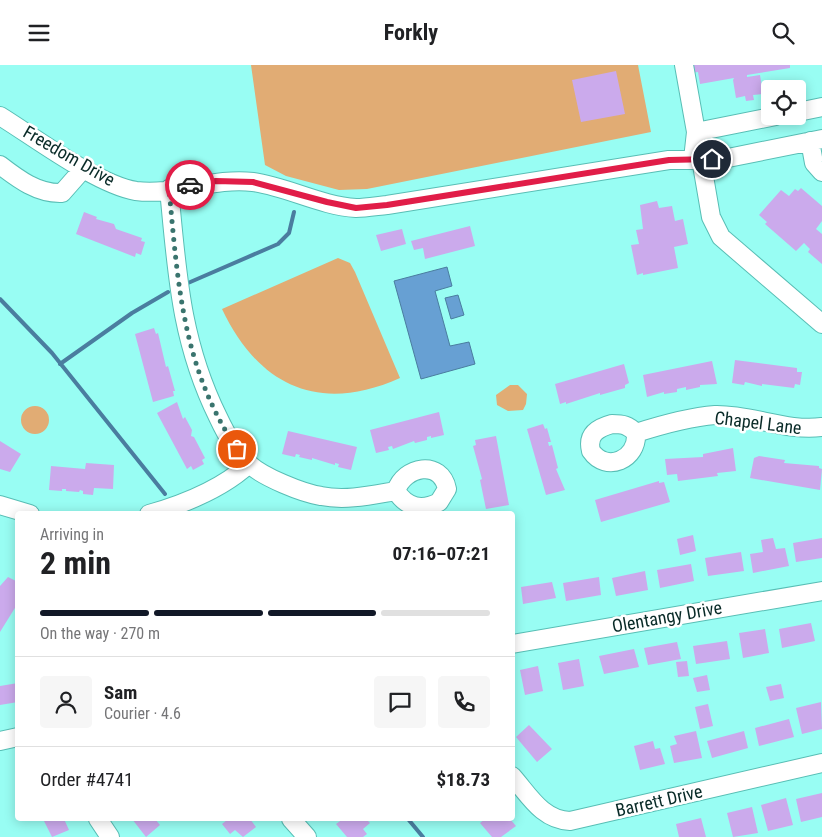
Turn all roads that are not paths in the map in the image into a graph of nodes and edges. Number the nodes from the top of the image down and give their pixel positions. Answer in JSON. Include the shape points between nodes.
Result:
{"nodes":[{"id":1,"x":684,"y":65,"type":"edge"},
{"id":2,"x":822,"y":107,"type":"edge"},
{"id":3,"x":806,"y":110,"type":"edge"},
{"id":4,"x":0,"y":116,"type":"edge"},
{"id":5,"x":761,"y":119,"type":"edge"},
{"id":6,"x":696,"y":132,"type":"junction"},
{"id":7,"x":816,"y":140,"type":"edge"},
{"id":8,"x":697,"y":159,"type":"junction"},
{"id":9,"x":0,"y":165,"type":"edge"},
{"id":10,"x":84,"y":168,"type":"junction"},
{"id":11,"x":822,"y":172,"type":"edge"},
{"id":12,"x":169,"y":189,"type":"junction"},
{"id":13,"x":822,"y":324,"type":"edge"},
{"id":14,"x":822,"y":427,"type":"edge"},
{"id":15,"x":636,"y":433,"type":"dead end"},
{"id":16,"x":249,"y":464,"type":"junction"},
{"id":17,"x":396,"y":491,"type":"dead end"},
{"id":18,"x":0,"y":505,"type":"edge"},
{"id":19,"x":20,"y":511,"type":"edge"},
{"id":20,"x":157,"y":511,"type":"edge"},
{"id":21,"x":822,"y":591,"type":"edge"},
{"id":22,"x":515,"y":643,"type":"edge"},
{"id":23,"x":15,"y":738,"type":"edge"},
{"id":24,"x":0,"y":741,"type":"edge"},
{"id":25,"x":822,"y":763,"type":"edge"},
{"id":26,"x":515,"y":779,"type":"edge"},
{"id":27,"x":99,"y":821,"type":"edge"},
{"id":28,"x":294,"y":821,"type":"edge"},
{"id":29,"x":110,"y":837,"type":"edge"},
{"id":30,"x":306,"y":837,"type":"edge"}],
"edges":[{"from":1,"to":6,"type":"street"},
{"from":2,"to":3,"type":"street"},
{"from":4,"to":10,"type":"street","name":"Freedom Drive"},
{"from":5,"to":6,"type":"street"},
{"from":6,"to":8,"type":"street"},
{"from":7,"to":8,"type":"street","via":[[723,159]]},
{"from":7,"to":11,"type":"street","via":[[814,163]]},
{"from":8,"to":12,"type":"street","via":[[669,160],[356,208],[253,182],[216,181]]},
{"from":8,"to":13,"type":"street","via":[[711,217],[721,237]]},
{"from":9,"to":10,"type":"street","via":[[42,192],[54,193],[62,193]]},
{"from":10,"to":12,"type":"street","name":"Freedom Drive","via":[[100,178],[136,191]]},
{"from":12,"to":16,"type":"street","via":[[178,285],[192,353],[223,427]]},
{"from":14,"to":15,"type":"street","name":"Chapel Lane","via":[[811,429],[715,415],[673,422]]},
{"from":16,"to":17,"type":"street","via":[[294,489],[322,497],[355,498]]},
{"from":16,"to":20,"type":"street","via":[[238,475],[199,496]]},
{"from":18,"to":19,"type":"street"},
{"from":21,"to":22,"type":"street","name":"Olentangy Drive"},
{"from":23,"to":24,"type":"street"},
{"from":25,"to":26,"type":"street","name":"Barrett Drive","via":[[570,821],[560,821],[543,812]]},
{"from":27,"to":29,"type":"street"},
{"from":28,"to":30,"type":"street"}]}
